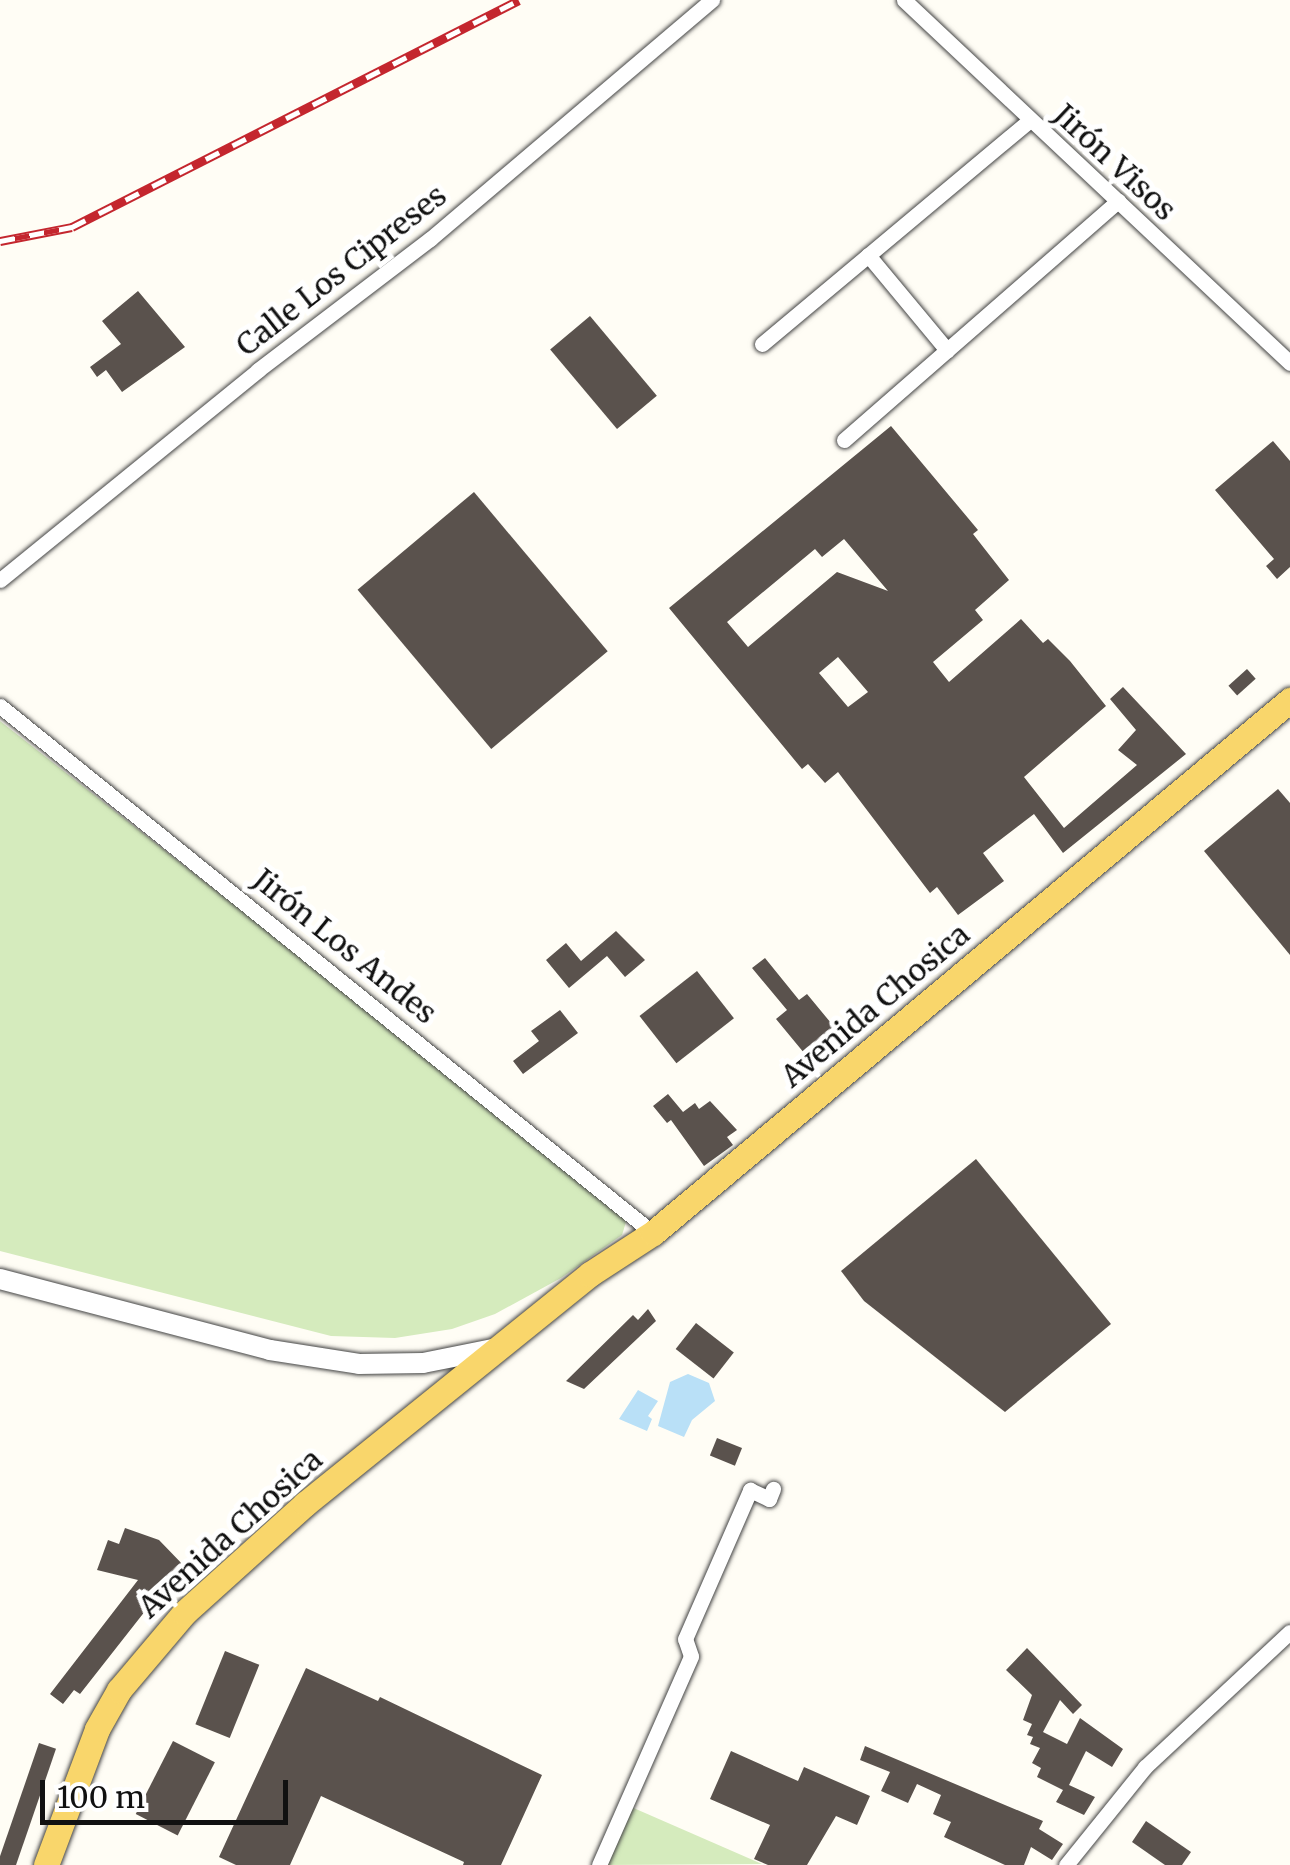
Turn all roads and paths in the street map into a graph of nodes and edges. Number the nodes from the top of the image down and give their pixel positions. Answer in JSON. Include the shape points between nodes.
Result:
{"nodes":[{"id":1,"x":712,"y":0,"type":"edge"},
{"id":2,"x":904,"y":0,"type":"edge"},
{"id":3,"x":1030,"y":120,"type":"junction"},
{"id":4,"x":1118,"y":201,"type":"junction"},
{"id":5,"x":868,"y":255,"type":"junction"},
{"id":6,"x":762,"y":344,"type":"dead end"},
{"id":7,"x":947,"y":350,"type":"junction"},
{"id":8,"x":1290,"y":363,"type":"edge"},
{"id":9,"x":844,"y":440,"type":"dead end"},
{"id":10,"x":0,"y":580,"type":"edge"},
{"id":11,"x":1290,"y":700,"type":"edge"},
{"id":12,"x":0,"y":706,"type":"edge"},
{"id":13,"x":653,"y":1232,"type":"junction"},
{"id":14,"x":0,"y":1279,"type":"edge"},
{"id":15,"x":493,"y":1350,"type":"junction"},
{"id":16,"x":772,"y":1489,"type":"dead end"},
{"id":17,"x":1290,"y":1632,"type":"edge"},
{"id":18,"x":46,"y":1865,"type":"edge"},
{"id":19,"x":599,"y":1865,"type":"edge"},
{"id":20,"x":1066,"y":1865,"type":"edge"}],
"edges":[{"from":1,"to":10,"type":"street","name":"Calle Los Cipreses","via":[[430,239]]},
{"from":2,"to":3,"type":"street","name":"Jirón Visos"},
{"from":3,"to":4,"type":"street","name":"Jirón Visos"},
{"from":3,"to":5,"type":"street"},
{"from":4,"to":7,"type":"street"},
{"from":4,"to":8,"type":"street","name":"Jirón Visos"},
{"from":5,"to":6,"type":"street"},
{"from":5,"to":7,"type":"street"},
{"from":7,"to":9,"type":"street"},
{"from":11,"to":13,"type":"main road","name":"Avenida Chosica"},
{"from":12,"to":13,"type":"street","name":"Jirón Los Andes"},
{"from":13,"to":15,"type":"main road","name":"Avenida Chosica"},
{"from":14,"to":15,"type":"street","name":"Avenida Chosica","via":[[270,1350],[358,1364],[423,1363]]},
{"from":15,"to":18,"type":"main road","name":"Avenida Chosica","via":[[305,1504],[151,1649],[96,1730]]},
{"from":16,"to":19,"type":"street","via":[[769,1499],[750,1490],[685,1639],[691,1656]]},
{"from":17,"to":20,"type":"street","via":[[1146,1767]]}]}
